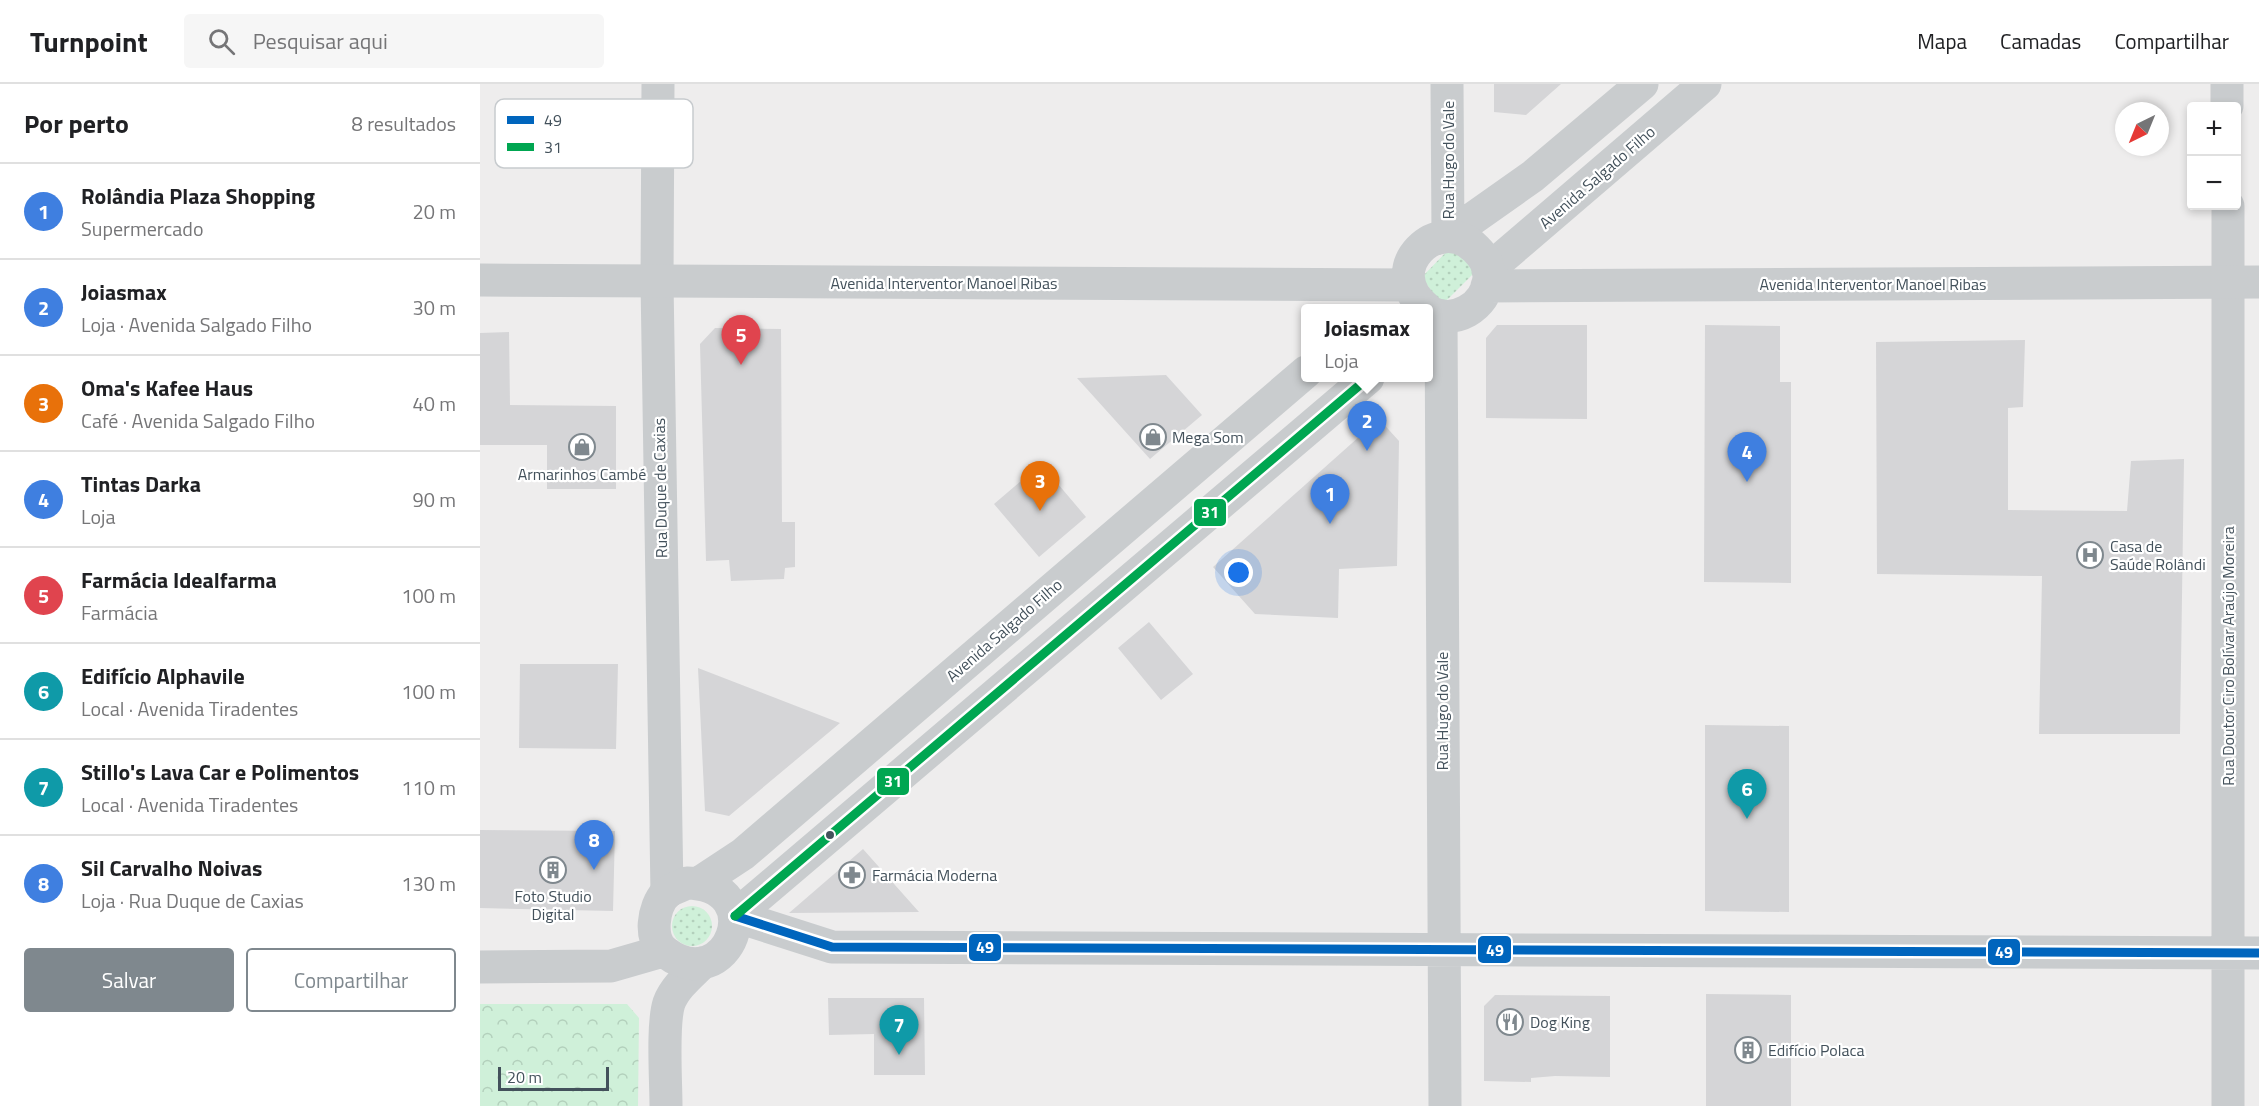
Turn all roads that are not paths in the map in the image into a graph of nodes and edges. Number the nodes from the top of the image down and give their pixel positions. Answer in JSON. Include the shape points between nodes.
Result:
{"nodes":[{"id":1,"x":658,"y":84,"type":"edge"},
{"id":2,"x":1447,"y":84,"type":"edge"},
{"id":3,"x":1642,"y":84,"type":"edge"},
{"id":4,"x":1705,"y":84,"type":"edge"},
{"id":5,"x":2227,"y":84,"type":"edge"},
{"id":6,"x":658,"y":99,"type":"edge"},
{"id":7,"x":2227,"y":102,"type":"edge"},
{"id":8,"x":658,"y":168,"type":"edge"},
{"id":9,"x":2229,"y":210,"type":"edge"},
{"id":10,"x":1448,"y":236,"type":"junction"},
{"id":11,"x":1487,"y":278,"type":"junction"},
{"id":12,"x":480,"y":280,"type":"edge"},
{"id":13,"x":657,"y":282,"type":"junction"},
{"id":14,"x":2244,"y":282,"type":"edge"},
{"id":15,"x":1425,"y":304,"type":"edge"},
{"id":16,"x":1301,"y":305,"type":"edge"},
{"id":17,"x":1433,"y":311,"type":"edge"},
{"id":18,"x":1301,"y":375,"type":"edge"},
{"id":19,"x":1363,"y":382,"type":"edge"},
{"id":20,"x":1428,"y":382,"type":"edge"},
{"id":21,"x":699,"y":883,"type":"junction"},
{"id":22,"x":667,"y":893,"type":"junction"},
{"id":23,"x":735,"y":915,"type":"junction"},
{"id":24,"x":1443,"y":950,"type":"junction"},
{"id":25,"x":663,"y":951,"type":"junction"},
{"id":26,"x":2244,"y":953,"type":"edge"},
{"id":27,"x":702,"y":963,"type":"junction"},
{"id":28,"x":480,"y":967,"type":"edge"},
{"id":29,"x":666,"y":1106,"type":"edge"},
{"id":30,"x":1445,"y":1106,"type":"edge"},
{"id":31,"x":2228,"y":1106,"type":"edge"}],
"edges":[{"from":1,"to":6,"type":"street","name":"Rua Duque de Caxias"},
{"from":2,"to":10,"type":"street","name":"Rua Hugo do Vale"},
{"from":3,"to":10,"type":"street","via":[[1533,176]]},
{"from":4,"to":11,"type":"street","name":"Avenida Salgado Filho"},
{"from":5,"to":7,"type":"street"},
{"from":8,"to":13,"type":"street","name":"Rua Duque de Caxias"},
{"from":9,"to":14,"type":"street","name":"Rua Doutor Ciro Bolívar Araújo Moreira"},
{"from":10,"to":11,"type":"street","via":[[1469,242],[1485,258]]},
{"from":10,"to":15,"type":"street","via":[[1428,242],[1412,257]]},
{"from":11,"to":14,"type":"street","name":"Avenida Interventor Manoel Ribas"},
{"from":11,"to":17,"type":"street","via":[[1484,297],[1469,311],[1450,317]]},
{"from":12,"to":13,"type":"street","name":"Avenida Interventor Manoel Ribas"},
{"from":13,"to":16,"type":"street","name":"Avenida Interventor Manoel Ribas"},
{"from":13,"to":22,"type":"street","name":"Rua Duque de Caxias"},
{"from":14,"to":26,"type":"street","name":"Rua Doutor Ciro Bolívar Araújo Moreira"},
{"from":18,"to":21,"type":"street","name":"Avenida Salgado Filho","via":[[742,854]]},
{"from":19,"to":23,"type":"street"},
{"from":20,"to":24,"type":"street","name":"Rua Hugo do Vale"},
{"from":21,"to":22,"type":"street","via":[[687,883]]},
{"from":21,"to":23,"type":"street","via":[[709,885],[727,899]]},
{"from":22,"to":25,"type":"street","via":[[655,912],[655,934]]},
{"from":23,"to":24,"type":"street","via":[[832,947]]},
{"from":23,"to":27,"type":"street","via":[[732,939],[720,955]]},
{"from":24,"to":26,"type":"street"},
{"from":24,"to":30,"type":"street","name":"Rua Hugo do Vale"},
{"from":25,"to":27,"type":"street","via":[[682,962]]},
{"from":25,"to":28,"type":"street","via":[[611,966]]},
{"from":26,"to":31,"type":"street","name":"Rua Doutor Ciro Bolívar Araújo Moreira"},
{"from":27,"to":29,"type":"street","via":[[669,1004]]}]}
